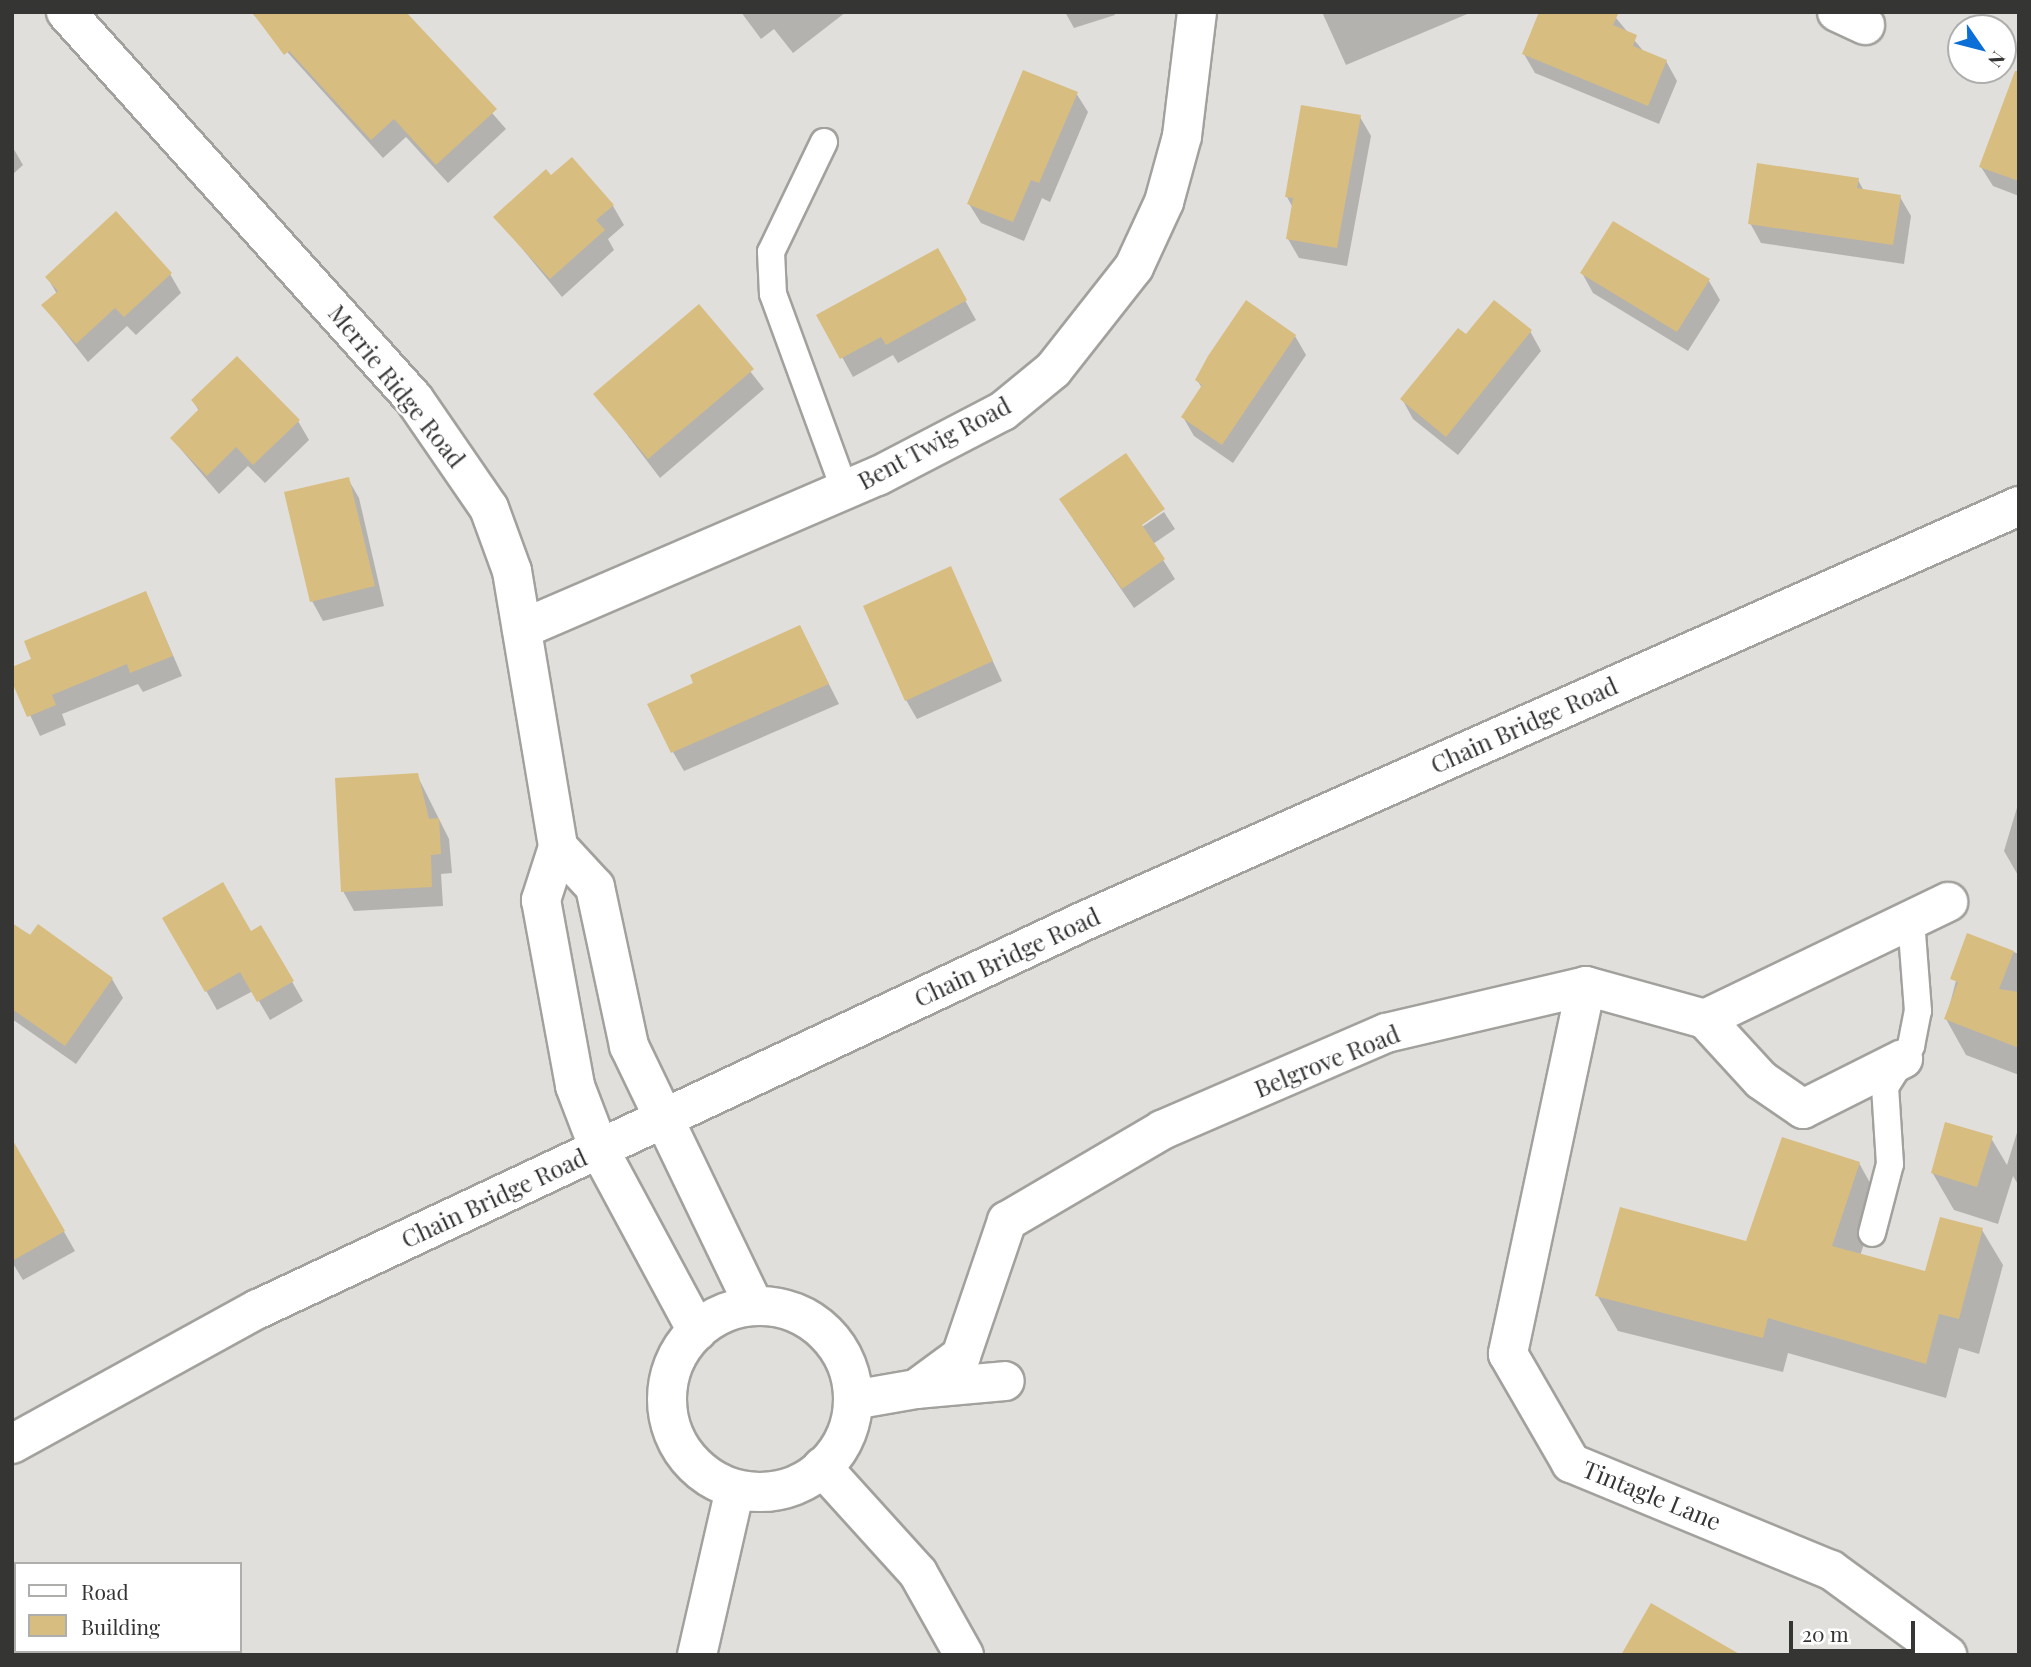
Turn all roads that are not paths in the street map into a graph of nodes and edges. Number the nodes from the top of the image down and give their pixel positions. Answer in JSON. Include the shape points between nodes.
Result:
{"nodes":[{"id":1,"x":66,"y":12,"type":"edge"},
{"id":2,"x":1197,"y":12,"type":"edge"},
{"id":3,"x":824,"y":142,"type":"dead end"},
{"id":4,"x":845,"y":491,"type":"junction"},
{"id":5,"x":2019,"y":506,"type":"edge"},
{"id":6,"x":522,"y":629,"type":"junction"},
{"id":7,"x":558,"y":848,"type":"junction"},
{"id":8,"x":1948,"y":902,"type":"dead end"},
{"id":9,"x":1911,"y":919,"type":"junction"},
{"id":10,"x":1586,"y":985,"type":"junction"},
{"id":11,"x":1705,"y":1019,"type":"junction"},
{"id":12,"x":1903,"y":1059,"type":"junction"},
{"id":13,"x":659,"y":1119,"type":"junction"},
{"id":14,"x":599,"y":1149,"type":"junction"},
{"id":15,"x":1872,"y":1233,"type":"dead end"},
{"id":16,"x":754,"y":1306,"type":"junction"},
{"id":17,"x":697,"y":1331,"type":"junction"},
{"id":18,"x":1005,"y":1381,"type":"dead end"},
{"id":19,"x":916,"y":1389,"type":"junction"},
{"id":20,"x":853,"y":1400,"type":"junction"},
{"id":21,"x":12,"y":1444,"type":"edge"},
{"id":22,"x":822,"y":1467,"type":"junction"},
{"id":23,"x":736,"y":1489,"type":"junction"},
{"id":24,"x":697,"y":1655,"type":"edge"},
{"id":25,"x":964,"y":1655,"type":"edge"},
{"id":26,"x":1947,"y":1655,"type":"edge"}],
"edges":[{"from":1,"to":6,"type":"street","name":"Merrie Ridge Road","via":[[459,457],[489,508],[512,571]]},
{"from":2,"to":4,"type":"street","name":"Bent Twig Road","via":[[1182,136],[1164,202],[1134,267],[1099,320],[1053,370],[1003,411]]},
{"from":3,"to":4,"type":"lane","via":[[771,252],[773,294]]},
{"from":4,"to":6,"type":"street","name":"Bent Twig Road"},
{"from":5,"to":13,"type":"street","name":"Chain Bridge Road","via":[[1084,921]]},
{"from":6,"to":7,"type":"street","name":"Merrie Ridge Road"},
{"from":7,"to":13,"type":"street","via":[[595,887],[629,1046]]},
{"from":7,"to":14,"type":"street","name":"Merrie Ridge Road","via":[[541,900],[575,1086]]},
{"from":8,"to":9,"type":"street"},
{"from":9,"to":11,"type":"street"},
{"from":9,"to":12,"type":"lane","via":[[1918,1011]]},
{"from":10,"to":11,"type":"street","name":"Belgrove Road"},
{"from":10,"to":19,"type":"street","name":"Belgrove Road","via":[[1386,1033],[1162,1130],[1007,1221],[961,1356]]},
{"from":10,"to":26,"type":"street","name":"Tintagle Lane","via":[[1507,1353],[1571,1463],[1831,1570]]},
{"from":11,"to":12,"type":"street","via":[[1761,1080],[1803,1109]]},
{"from":12,"to":15,"type":"lane","via":[[1885,1087],[1890,1164]]},
{"from":13,"to":14,"type":"street","name":"Chain Bridge Road"},
{"from":13,"to":16,"type":"street"},
{"from":14,"to":17,"type":"street","name":"Merrie Ridge Road"},
{"from":14,"to":21,"type":"street","name":"Chain Bridge Road","via":[[180,1349]]},
{"from":16,"to":17,"type":"street","via":[[730,1310]]},
{"from":16,"to":20,"type":"street","via":[[785,1309],[835,1343]]},
{"from":17,"to":23,"type":"street","via":[[673,1363],[666,1394],[670,1426],[692,1462]]},
{"from":18,"to":19,"type":"street"},
{"from":19,"to":20,"type":"street","name":"Belgrove Road"},
{"from":20,"to":22,"type":"street","via":[[849,1428]]},
{"from":22,"to":23,"type":"street","via":[[792,1487]]},
{"from":22,"to":25,"type":"street","via":[[918,1573]]},
{"from":23,"to":24,"type":"street"}]}
